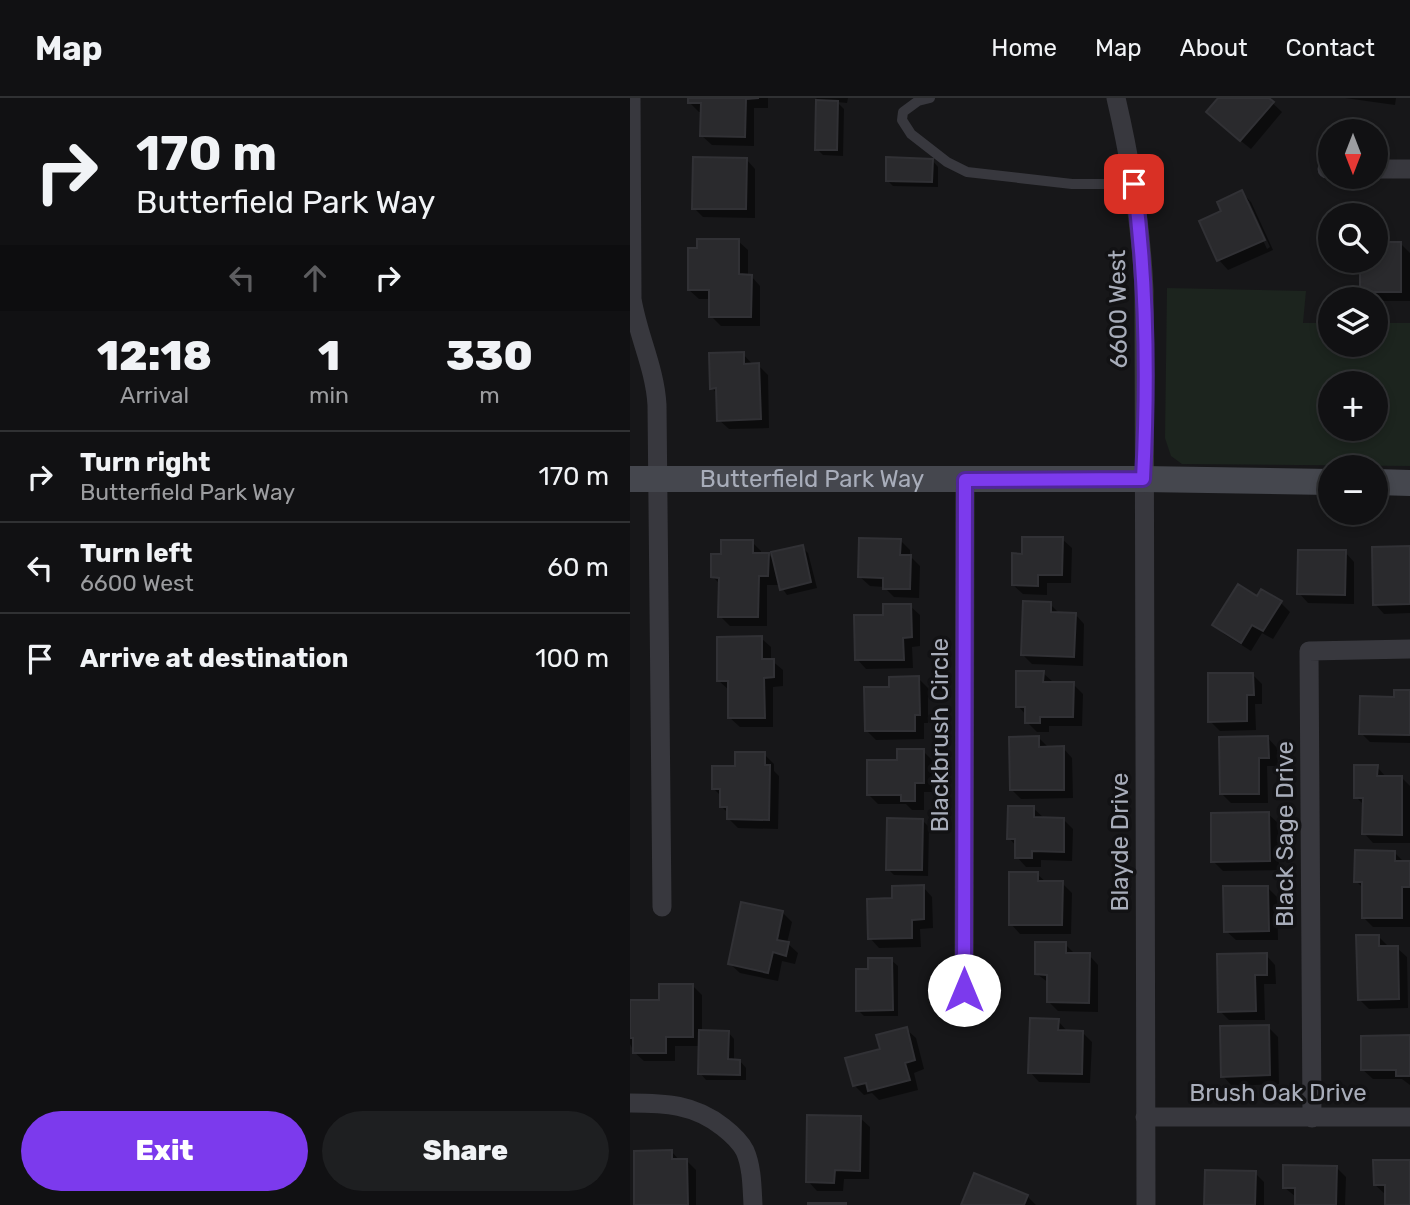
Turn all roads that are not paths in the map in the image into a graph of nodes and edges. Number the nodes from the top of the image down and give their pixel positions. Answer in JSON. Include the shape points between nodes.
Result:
{"nodes":[{"id":1,"x":631,"y":98,"type":"edge"},
{"id":2,"x":930,"y":98,"type":"edge"},
{"id":3,"x":1116,"y":98,"type":"edge"},
{"id":4,"x":1388,"y":169,"type":"edge"},
{"id":5,"x":1410,"y":169,"type":"edge"},
{"id":6,"x":1134,"y":184,"type":"junction"},
{"id":7,"x":630,"y":479,"type":"edge"},
{"id":8,"x":657,"y":479,"type":"junction"},
{"id":9,"x":1143,"y":479,"type":"junction"},
{"id":10,"x":965,"y":480,"type":"junction"},
{"id":11,"x":1318,"y":482,"type":"edge"},
{"id":12,"x":1388,"y":482,"type":"edge"},
{"id":13,"x":1410,"y":483,"type":"edge"},
{"id":14,"x":1410,"y":649,"type":"edge"},
{"id":15,"x":662,"y":907,"type":"dead end"},
{"id":16,"x":964,"y":990,"type":"dead end"},
{"id":17,"x":630,"y":1103,"type":"edge"},
{"id":18,"x":1145,"y":1117,"type":"junction"},
{"id":19,"x":1410,"y":1117,"type":"edge"},
{"id":20,"x":1312,"y":1118,"type":"junction"},
{"id":21,"x":753,"y":1205,"type":"edge"},
{"id":22,"x":1146,"y":1205,"type":"edge"}],
"edges":[{"from":1,"to":8,"type":"street","via":[[632,299],[656,391]]},
{"from":2,"to":6,"type":"lane","via":[[903,111],[902,120],[924,147],[967,172],[1072,184]]},
{"from":3,"to":6,"type":"street","name":"6600 West"},
{"from":4,"to":5,"type":"street"},
{"from":6,"to":9,"type":"street","name":"6600 West","via":[[1144,290]]},
{"from":7,"to":8,"type":"street","name":"Butterfield Park Way"},
{"from":8,"to":10,"type":"street","name":"Butterfield Park Way"},
{"from":8,"to":15,"type":"street"},
{"from":9,"to":10,"type":"street","name":"Butterfield Park Way"},
{"from":9,"to":11,"type":"street","name":"Butterfield Park Way"},
{"from":9,"to":18,"type":"street","name":"Blayde Drive"},
{"from":10,"to":16,"type":"street","name":"Blackbrush Circle"},
{"from":12,"to":13,"type":"street"},
{"from":14,"to":20,"type":"street","name":"Black Sage Drive","via":[[1308,651]]},
{"from":17,"to":21,"type":"street","via":[[683,1106],[713,1119],[736,1138],[750,1165]]},
{"from":18,"to":20,"type":"street","name":"Brush Oak Drive"},
{"from":18,"to":22,"type":"street","name":"Blayde Drive"},
{"from":19,"to":20,"type":"street","name":"Brush Oak Drive"}]}
